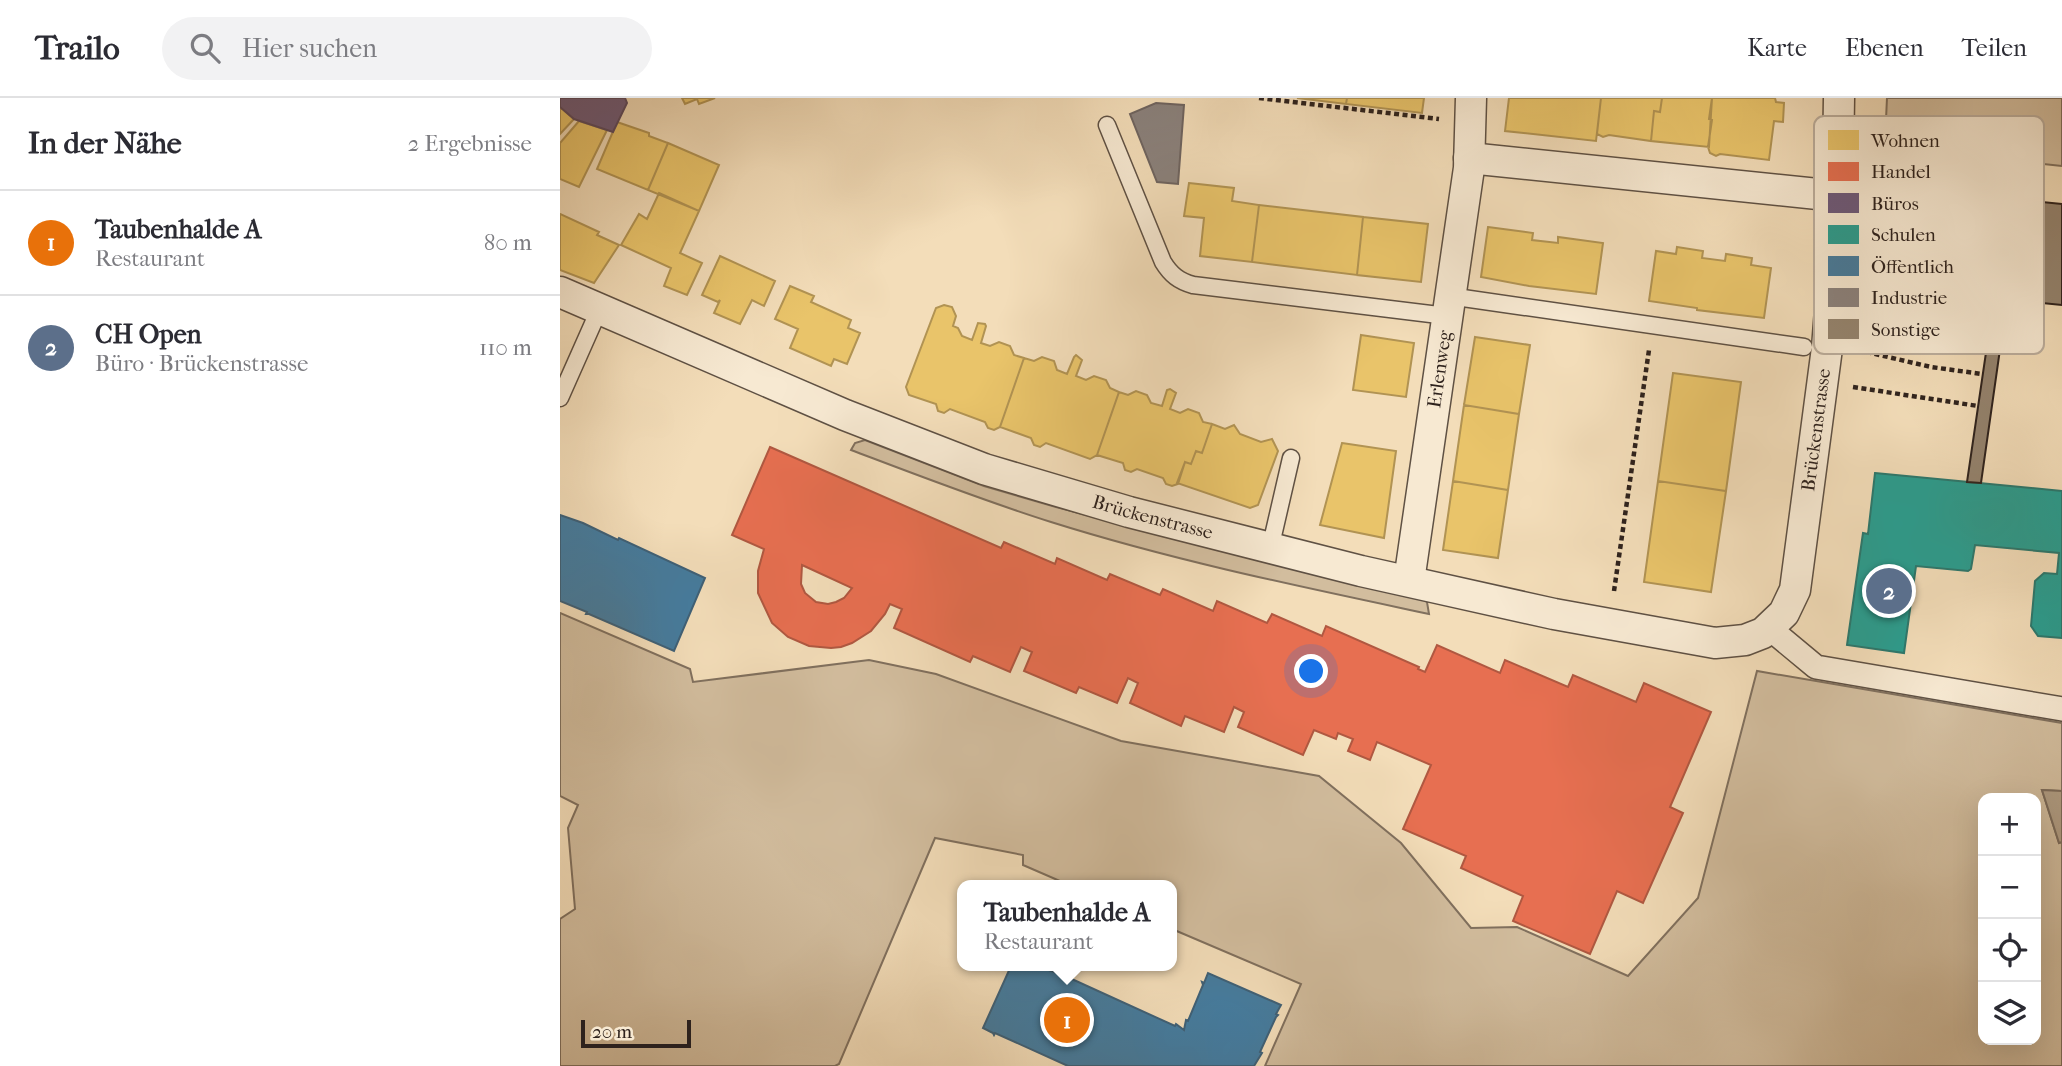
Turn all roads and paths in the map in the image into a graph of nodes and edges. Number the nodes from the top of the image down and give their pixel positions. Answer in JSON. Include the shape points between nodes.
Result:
{"nodes":[{"id":1,"x":1259,"y":98,"type":"edge"},
{"id":2,"x":1471,"y":98,"type":"edge"},
{"id":3,"x":1839,"y":98,"type":"edge"},
{"id":4,"x":1839,"y":116,"type":"edge"},
{"id":5,"x":1424,"y":117,"type":"dead end"},
{"id":6,"x":1107,"y":125,"type":"dead end"},
{"id":7,"x":1469,"y":158,"type":"junction"},
{"id":8,"x":1814,"y":194,"type":"edge"},
{"id":9,"x":560,"y":292,"type":"edge"},
{"id":10,"x":1448,"y":306,"type":"junction"},
{"id":11,"x":599,"y":310,"type":"junction"},
{"id":12,"x":1653,"y":325,"type":"junction"},
{"id":13,"x":1804,"y":346,"type":"dead end"},
{"id":14,"x":1826,"y":354,"type":"edge"},
{"id":15,"x":1876,"y":354,"type":"edge"},
{"id":16,"x":1982,"y":374,"type":"dead end"},
{"id":17,"x":1866,"y":389,"type":"dead end"},
{"id":18,"x":560,"y":398,"type":"edge"},
{"id":19,"x":1978,"y":406,"type":"dead end"},
{"id":20,"x":1291,"y":458,"type":"dead end"},
{"id":21,"x":1270,"y":549,"type":"junction"},
{"id":22,"x":1409,"y":581,"type":"junction"},
{"id":23,"x":1613,"y":597,"type":"dead end"},
{"id":24,"x":1769,"y":628,"type":"junction"},
{"id":25,"x":2062,"y":709,"type":"edge"}],
"edges":[{"from":1,"to":5,"type":"path"},
{"from":2,"to":7,"type":"street","name":"Erlenweg"},
{"from":3,"to":4,"type":"street","name":"Brückenstrasse"},
{"from":6,"to":10,"type":"lane","via":[[1163,262],[1181,281]]},
{"from":7,"to":8,"type":"street"},
{"from":7,"to":10,"type":"street","name":"Erlenweg"},
{"from":9,"to":11,"type":"street","name":"Brückenstrasse"},
{"from":10,"to":12,"type":"lane"},
{"from":10,"to":22,"type":"street","name":"Erlenweg"},
{"from":11,"to":18,"type":"lane"},
{"from":11,"to":21,"type":"street","name":"Brückenstrasse","via":[[984,469]]},
{"from":12,"to":13,"type":"lane"},
{"from":12,"to":23,"type":"path"},
{"from":14,"to":24,"type":"street","name":"Brückenstrasse","via":[[1795,590],[1784,613]]},
{"from":15,"to":16,"type":"path"},
{"from":17,"to":19,"type":"path"},
{"from":20,"to":21,"type":"lane"},
{"from":21,"to":22,"type":"street","name":"Brückenstrasse"},
{"from":22,"to":24,"type":"street","name":"Brückenstrasse","via":[[1554,614],[1715,643],[1756,637]]},
{"from":24,"to":25,"type":"street","via":[[1816,667]]}]}
